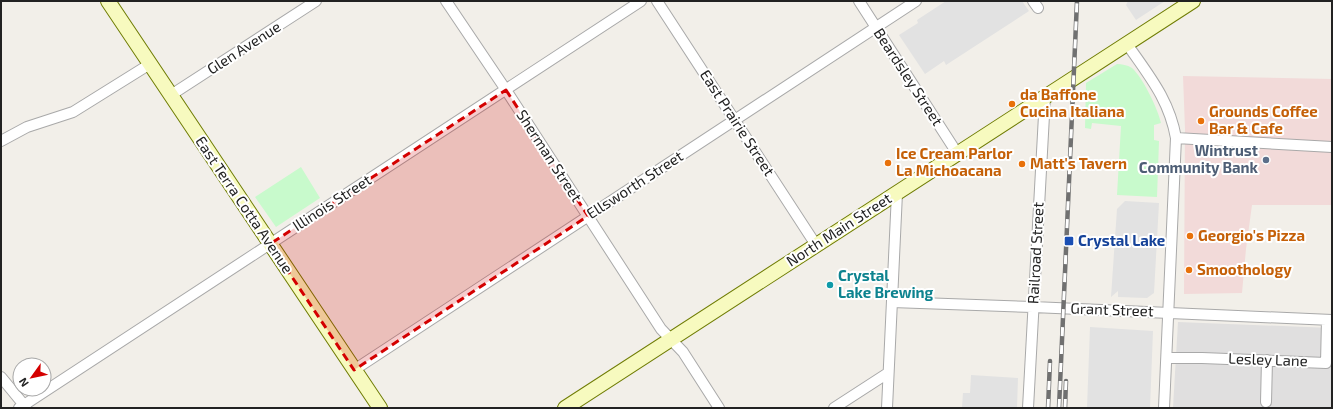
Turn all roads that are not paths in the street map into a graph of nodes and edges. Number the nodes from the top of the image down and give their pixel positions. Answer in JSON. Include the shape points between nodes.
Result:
{"nodes":[{"id":1,"x":108,"y":1,"type":"edge"},
{"id":2,"x":316,"y":1,"type":"edge"},
{"id":3,"x":446,"y":1,"type":"edge"},
{"id":4,"x":641,"y":1,"type":"edge"},
{"id":5,"x":658,"y":1,"type":"edge"},
{"id":6,"x":858,"y":1,"type":"edge"},
{"id":7,"x":916,"y":1,"type":"edge"},
{"id":8,"x":1193,"y":1,"type":"edge"},
{"id":9,"x":876,"y":28,"type":"junction"},
{"id":10,"x":1127,"y":44,"type":"junction"},
{"id":11,"x":150,"y":64,"type":"junction"},
{"id":12,"x":506,"y":90,"type":"junction"},
{"id":13,"x":171,"y":95,"type":"junction"},
{"id":14,"x":1045,"y":97,"type":"junction"},
{"id":15,"x":735,"y":120,"type":"junction"},
{"id":16,"x":1176,"y":138,"type":"junction"},
{"id":17,"x":1,"y":141,"type":"edge"},
{"id":18,"x":1332,"y":147,"type":"edge"},
{"id":19,"x":958,"y":153,"type":"junction"},
{"id":20,"x":896,"y":192,"type":"junction"},
{"id":21,"x":588,"y":216,"type":"junction"},
{"id":22,"x":270,"y":244,"type":"junction"},
{"id":23,"x":816,"y":245,"type":"junction"},
{"id":24,"x":892,"y":302,"type":"junction"},
{"id":25,"x":1033,"y":307,"type":"junction"},
{"id":26,"x":1169,"y":312,"type":"junction"},
{"id":27,"x":1330,"y":320,"type":"edge"},
{"id":28,"x":671,"y":339,"type":"junction"},
{"id":29,"x":1167,"y":358,"type":"junction"},
{"id":30,"x":1267,"y":360,"type":"junction"},
{"id":31,"x":354,"y":370,"type":"junction"},
{"id":32,"x":888,"y":373,"type":"junction"},
{"id":33,"x":1,"y":377,"type":"edge"},
{"id":34,"x":1266,"y":402,"type":"dead end"},
{"id":35,"x":23,"y":407,"type":"edge"},
{"id":36,"x":380,"y":408,"type":"edge"},
{"id":37,"x":565,"y":408,"type":"edge"},
{"id":38,"x":719,"y":408,"type":"edge"},
{"id":39,"x":834,"y":408,"type":"edge"},
{"id":40,"x":887,"y":408,"type":"edge"},
{"id":41,"x":1028,"y":408,"type":"edge"},
{"id":42,"x":1164,"y":408,"type":"edge"}],
"edges":[{"from":1,"to":11,"type":"street","name":"East Terra Cotta Avenue"},
{"from":2,"to":13,"type":"street","name":"Glen Avenue"},
{"from":3,"to":12,"type":"street","name":"Sherman Street"},
{"from":4,"to":12,"type":"street","name":"Illinois Street"},
{"from":5,"to":15,"type":"street","name":"East Prairie Street"},
{"from":6,"to":9,"type":"street","name":"Beardsley Street"},
{"from":7,"to":9,"type":"street","name":"Ellsworth Street"},
{"from":8,"to":10,"type":"street","name":"North Main Street"},
{"from":9,"to":15,"type":"street","name":"Ellsworth Street"},
{"from":9,"to":19,"type":"street","name":"Beardsley Street"},
{"from":10,"to":14,"type":"street","name":"North Main Street"},
{"from":10,"to":16,"type":"street","via":[[1167,107]]},
{"from":11,"to":13,"type":"street","name":"East Terra Cotta Avenue"},
{"from":11,"to":17,"type":"street","via":[[73,112],[27,127]]},
{"from":12,"to":21,"type":"street","name":"Sherman Street"},
{"from":12,"to":22,"type":"street","name":"Illinois Street"},
{"from":13,"to":22,"type":"street","name":"East Terra Cotta Avenue"},
{"from":14,"to":19,"type":"street","name":"North Main Street"},
{"from":14,"to":25,"type":"street","name":"Railroad Street"},
{"from":15,"to":21,"type":"street","name":"Ellsworth Street"},
{"from":15,"to":23,"type":"street","name":"East Prairie Street"},
{"from":16,"to":18,"type":"street"},
{"from":16,"to":26,"type":"street"},
{"from":19,"to":20,"type":"street","name":"North Main Street"},
{"from":20,"to":23,"type":"street","name":"North Main Street"},
{"from":20,"to":24,"type":"street"},
{"from":21,"to":28,"type":"street","name":"Sherman Street","via":[[660,329]]},
{"from":21,"to":31,"type":"street","name":"Ellsworth Street"},
{"from":22,"to":31,"type":"street","name":"East Terra Cotta Avenue"},
{"from":22,"to":35,"type":"street","name":"Illinois Street"},
{"from":23,"to":28,"type":"street","name":"North Main Street"},
{"from":24,"to":25,"type":"street","name":"Grant Street"},
{"from":24,"to":32,"type":"street"},
{"from":25,"to":26,"type":"street","name":"Grant Street"},
{"from":25,"to":41,"type":"street","name":"Railroad Street"},
{"from":26,"to":27,"type":"street","name":"Grant Street"},
{"from":26,"to":29,"type":"street"},
{"from":27,"to":30,"type":"street","name":"Lesley Lane","via":[[1326,363]]},
{"from":28,"to":37,"type":"street","name":"North Main Street"},
{"from":28,"to":38,"type":"street","name":"Sherman Street","via":[[683,352]]},
{"from":29,"to":30,"type":"street","name":"Lesley Lane"},
{"from":29,"to":42,"type":"street"},
{"from":30,"to":34,"type":"street"},
{"from":31,"to":36,"type":"street","name":"East Terra Cotta Avenue"},
{"from":32,"to":39,"type":"street"},
{"from":32,"to":40,"type":"street"},
{"from":33,"to":35,"type":"street"}]}
